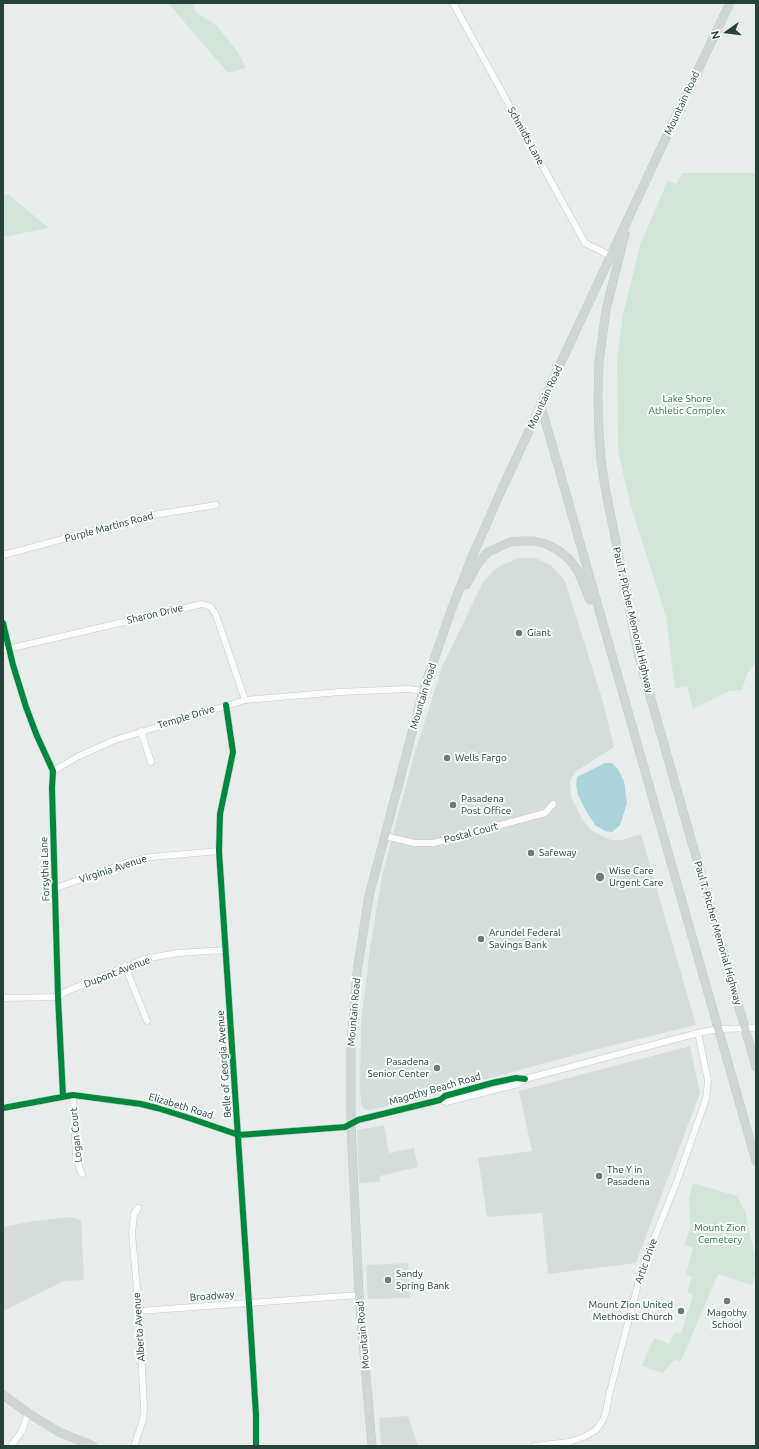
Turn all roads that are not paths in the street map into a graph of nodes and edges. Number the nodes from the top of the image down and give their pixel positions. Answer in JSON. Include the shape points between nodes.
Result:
{"nodes":[{"id":1,"x":453,"y":3,"type":"edge"},
{"id":2,"x":730,"y":3,"type":"edge"},
{"id":3,"x":631,"y":212,"type":"junction"},
{"id":4,"x":611,"y":256,"type":"junction"},
{"id":5,"x":541,"y":406,"type":"junction"},
{"id":6,"x":216,"y":505,"type":"dead end"},
{"id":7,"x":3,"y":555,"type":"edge"},
{"id":8,"x":452,"y":608,"type":"junction"},
{"id":9,"x":3,"y":623,"type":"edge"},
{"id":10,"x":6,"y":650,"type":"edge"},
{"id":11,"x":614,"y":664,"type":"junction"},
{"id":12,"x":423,"y":692,"type":"junction"},
{"id":13,"x":245,"y":700,"type":"junction"},
{"id":14,"x":226,"y":705,"type":"junction"},
{"id":15,"x":141,"y":731,"type":"junction"},
{"id":16,"x":151,"y":762,"type":"dead end"},
{"id":17,"x":53,"y":771,"type":"junction"},
{"id":18,"x":553,"y":804,"type":"dead end"},
{"id":19,"x":385,"y":836,"type":"junction"},
{"id":20,"x":219,"y":851,"type":"junction"},
{"id":21,"x":56,"y":888,"type":"junction"},
{"id":22,"x":226,"y":950,"type":"junction"},
{"id":23,"x":125,"y":966,"type":"junction"},
{"id":24,"x":58,"y":997,"type":"junction"},
{"id":25,"x":3,"y":998,"type":"edge"},
{"id":26,"x":147,"y":1020,"type":"dead end"},
{"id":27,"x":745,"y":1027,"type":"junction"},
{"id":28,"x":756,"y":1028,"type":"edge"},
{"id":29,"x":719,"y":1029,"type":"junction"},
{"id":30,"x":698,"y":1033,"type":"junction"},
{"id":31,"x":756,"y":1066,"type":"edge"},
{"id":32,"x":73,"y":1095,"type":"junction"},
{"id":33,"x":63,"y":1096,"type":"junction"},
{"id":34,"x":3,"y":1108,"type":"edge"},
{"id":35,"x":351,"y":1124,"type":"junction"},
{"id":36,"x":239,"y":1136,"type":"junction"},
{"id":37,"x":756,"y":1161,"type":"edge"},
{"id":38,"x":82,"y":1174,"type":"dead end"},
{"id":39,"x":138,"y":1208,"type":"dead end"},
{"id":40,"x":359,"y":1295,"type":"junction"},
{"id":41,"x":249,"y":1303,"type":"junction"},
{"id":42,"x":139,"y":1311,"type":"junction"},
{"id":43,"x":3,"y":1395,"type":"edge"},
{"id":44,"x":28,"y":1413,"type":"junction"},
{"id":45,"x":372,"y":1443,"type":"edge"},
{"id":46,"x":11,"y":1446,"type":"edge"},
{"id":47,"x":93,"y":1446,"type":"edge"},
{"id":48,"x":134,"y":1446,"type":"edge"},
{"id":49,"x":256,"y":1446,"type":"edge"},
{"id":50,"x":378,"y":1446,"type":"edge"},
{"id":51,"x":535,"y":1446,"type":"edge"}],
"edges":[{"from":1,"to":4,"type":"street","name":"Schmidts Lane","via":[[586,244]]},
{"from":2,"to":3,"type":"main road","name":"Mountain Road"},
{"from":3,"to":4,"type":"main road","name":"Mountain Road"},
{"from":3,"to":27,"type":"main road","name":"Paul T. Pitcher Memorial Highway","via":[[612,282],[602,336],[598,380],[601,460],[639,657]]},
{"from":4,"to":5,"type":"main road","name":"Mountain Road"},
{"from":5,"to":8,"type":"main road","name":"Mountain Road","via":[[501,491]]},
{"from":5,"to":11,"type":"main road"},
{"from":6,"to":7,"type":"street","name":"Purple Martins Road","via":[[153,515]]},
{"from":8,"to":11,"type":"main road","via":[[479,562],[488,552],[510,542],[546,544],[569,559],[578,571]]},
{"from":8,"to":12,"type":"main road","name":"Mountain Road"},
{"from":9,"to":10,"type":"street"},
{"from":10,"to":13,"type":"street","name":"Sharon Drive","via":[[202,604],[211,607],[216,615]]},
{"from":10,"to":17,"type":"street","name":"Forsythia Lane","via":[[37,736]]},
{"from":11,"to":29,"type":"main road"},
{"from":12,"to":13,"type":"street","name":"Temple Drive","via":[[408,689],[340,692]]},
{"from":12,"to":19,"type":"main road","name":"Mountain Road"},
{"from":13,"to":14,"type":"street","name":"Temple Drive"},
{"from":14,"to":15,"type":"street","name":"Temple Drive"},
{"from":14,"to":20,"type":"street","name":"Belle of Georgia Avenue","via":[[233,752],[220,814]]},
{"from":15,"to":16,"type":"street"},
{"from":15,"to":17,"type":"street","name":"Temple Drive","via":[[96,747]]},
{"from":17,"to":21,"type":"street","name":"Forsythia Lane"},
{"from":18,"to":19,"type":"street","name":"Postal Court","via":[[545,813],[434,843],[414,843]]},
{"from":19,"to":35,"type":"main road","name":"Mountain Road","via":[[369,896],[357,972],[351,1044]]},
{"from":20,"to":21,"type":"street","name":"Virginia Avenue","via":[[131,861]]},
{"from":20,"to":22,"type":"street","name":"Belle of Georgia Avenue"},
{"from":21,"to":24,"type":"street","name":"Forsythia Lane"},
{"from":22,"to":23,"type":"street","name":"Dupont Avenue","via":[[168,954]]},
{"from":22,"to":36,"type":"street","name":"Belle of Georgia Avenue"},
{"from":23,"to":24,"type":"street","name":"Dupont Avenue"},
{"from":23,"to":26,"type":"street"},
{"from":24,"to":25,"type":"street"},
{"from":24,"to":33,"type":"street","name":"Forsythia Lane"},
{"from":27,"to":28,"type":"street","name":"Magothy Beach Road"},
{"from":27,"to":29,"type":"street","name":"Magothy Beach Road"},
{"from":27,"to":31,"type":"main road","name":"Paul T. Pitcher Memorial Highway"},
{"from":29,"to":30,"type":"street","name":"Magothy Beach Road"},
{"from":29,"to":37,"type":"main road"},
{"from":30,"to":35,"type":"street","name":"Magothy Beach Road","via":[[525,1079],[516,1078],[492,1083]]},
{"from":30,"to":51,"type":"street","name":"Artic Drive","via":[[708,1081],[706,1099],[678,1181],[642,1269],[603,1420],[596,1430],[584,1437],[569,1442]]},
{"from":32,"to":33,"type":"street","name":"Elizabeth Road"},
{"from":32,"to":36,"type":"street","name":"Elizabeth Road","via":[[141,1104]]},
{"from":32,"to":38,"type":"street","name":"Logan Court","via":[[76,1158]]},
{"from":33,"to":34,"type":"street","name":"Elizabeth Road"},
{"from":35,"to":36,"type":"street","name":"Elizabeth Road","via":[[338,1128]]},
{"from":35,"to":40,"type":"main road","name":"Mountain Road"},
{"from":36,"to":41,"type":"street","name":"Belle of Georgia Avenue"},
{"from":39,"to":42,"type":"street","name":"Alberta Avenue","via":[[134,1214],[132,1234]]},
{"from":40,"to":41,"type":"street","name":"Broadway"},
{"from":40,"to":45,"type":"main road","name":"Mountain Road"},
{"from":41,"to":42,"type":"street","name":"Broadway"},
{"from":41,"to":49,"type":"street","name":"Belle of Georgia Avenue"},
{"from":42,"to":48,"type":"street","name":"Alberta Avenue","via":[[144,1408],[143,1420]]},
{"from":43,"to":44,"type":"main road"},
{"from":44,"to":46,"type":"street","via":[[22,1431]]},
{"from":44,"to":47,"type":"main road","via":[[59,1432]]},
{"from":45,"to":50,"type":"street"}]}
